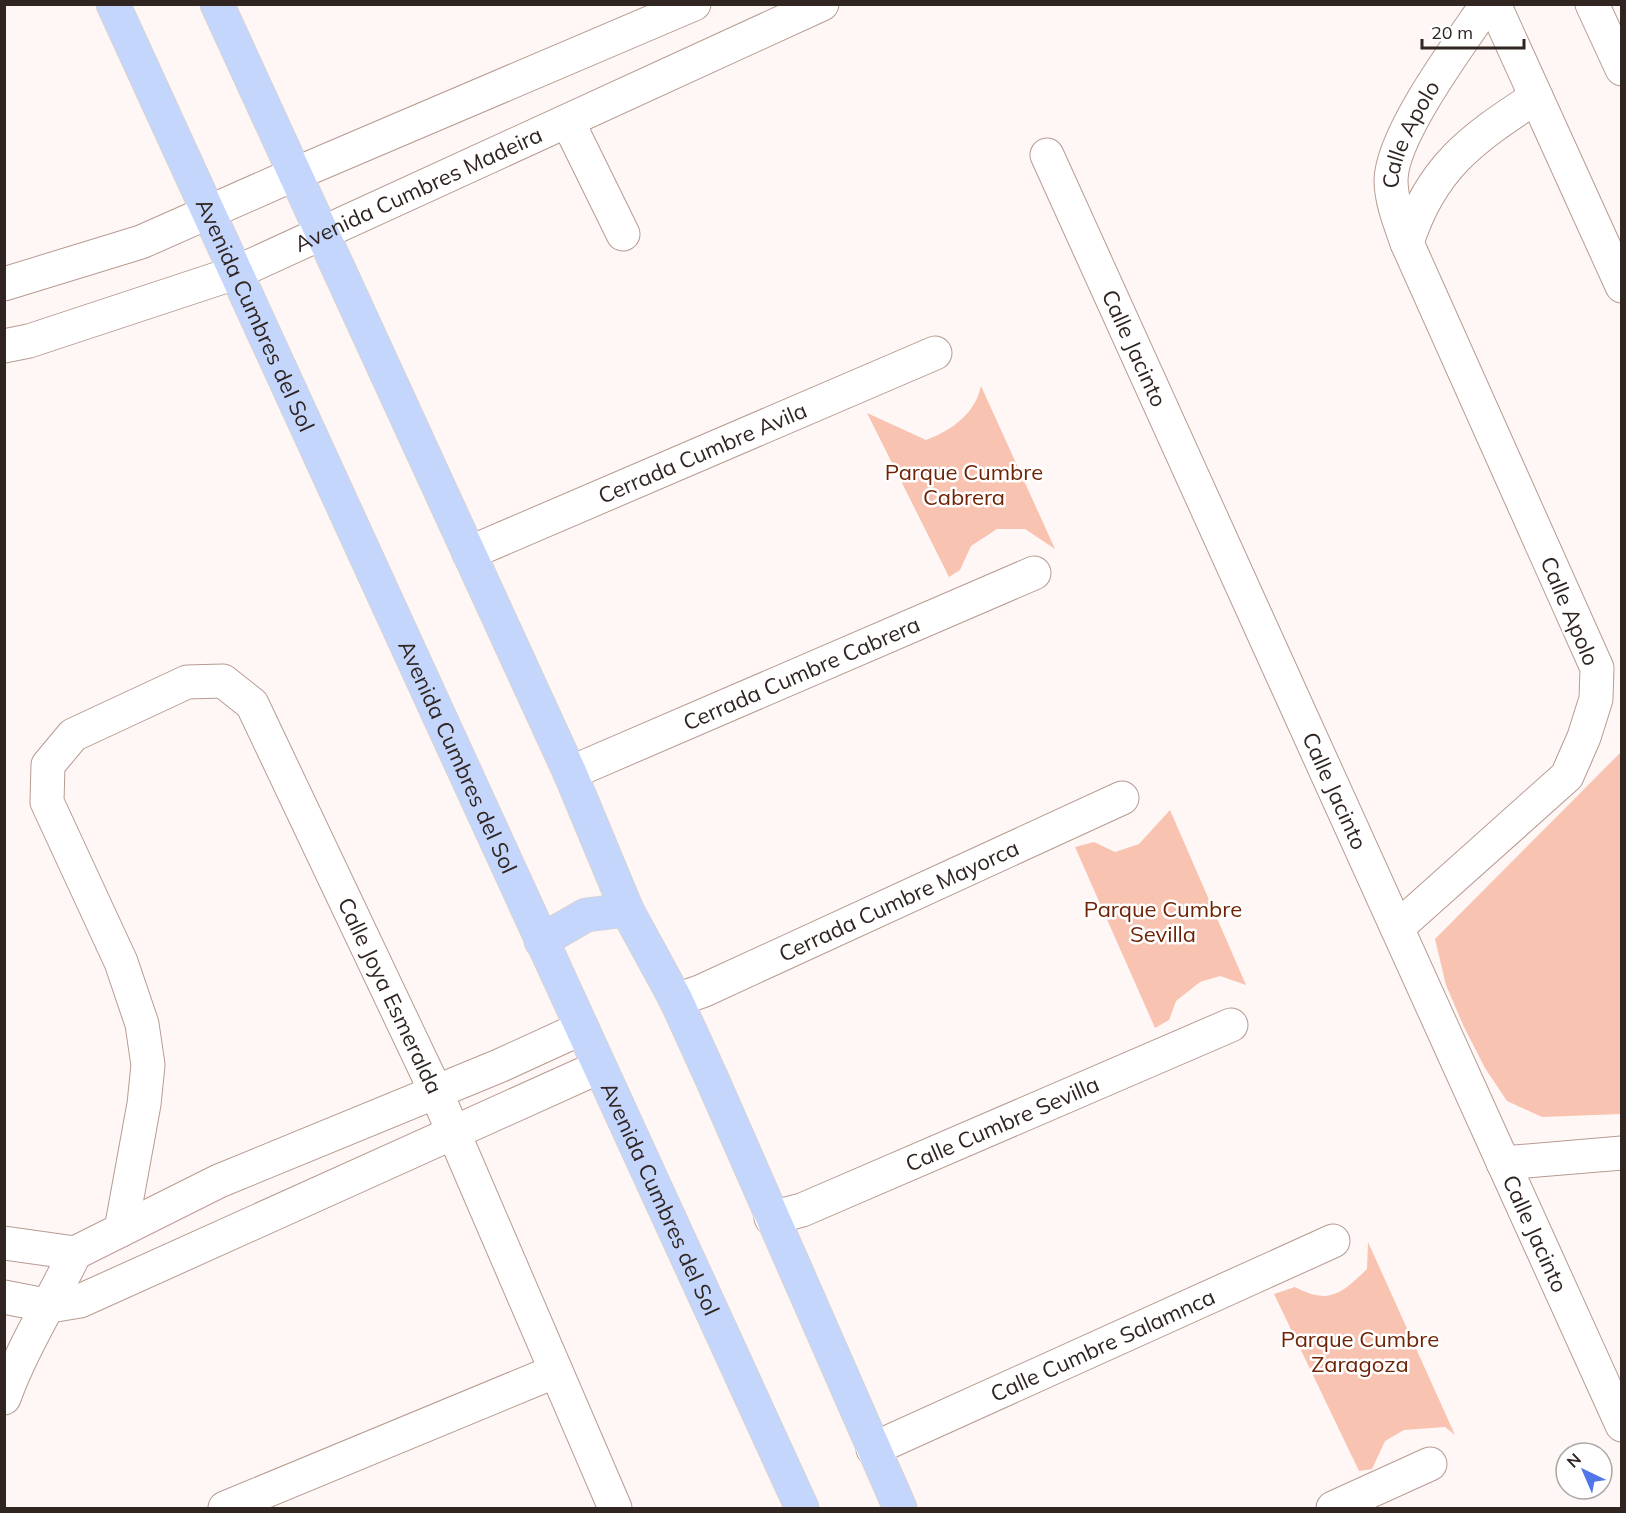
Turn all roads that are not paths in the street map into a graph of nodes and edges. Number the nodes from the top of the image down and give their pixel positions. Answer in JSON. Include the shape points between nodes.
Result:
{"nodes":[{"id":1,"x":113,"y":4,"type":"edge"},
{"id":2,"x":217,"y":4,"type":"edge"},
{"id":3,"x":694,"y":4,"type":"edge"},
{"id":4,"x":1487,"y":4,"type":"edge"},
{"id":5,"x":1494,"y":4,"type":"edge"},
{"id":6,"x":1592,"y":4,"type":"edge"},
{"id":7,"x":816,"y":6,"type":"edge"},
{"id":8,"x":1622,"y":69,"type":"edge"},
{"id":9,"x":1536,"y":97,"type":"junction"},
{"id":10,"x":568,"y":122,"type":"junction"},
{"id":11,"x":1047,"y":155,"type":"dead end"},
{"id":12,"x":295,"y":174,"type":"junction"},
{"id":13,"x":207,"y":213,"type":"junction"},
{"id":14,"x":321,"y":234,"type":"junction"},
{"id":15,"x":623,"y":234,"type":"dead end"},
{"id":16,"x":1407,"y":243,"type":"junction"},
{"id":17,"x":235,"y":273,"type":"junction"},
{"id":18,"x":4,"y":284,"type":"edge"},
{"id":19,"x":1622,"y":286,"type":"edge"},
{"id":20,"x":4,"y":346,"type":"edge"},
{"id":21,"x":935,"y":353,"type":"dead end"},
{"id":22,"x":469,"y":553,"type":"junction"},
{"id":23,"x":1034,"y":573,"type":"dead end"},
{"id":24,"x":570,"y":773,"type":"junction"},
{"id":25,"x":1122,"y":798,"type":"dead end"},
{"id":26,"x":627,"y":910,"type":"junction"},
{"id":27,"x":1397,"y":928,"type":"junction"},
{"id":28,"x":542,"y":941,"type":"junction"},
{"id":29,"x":676,"y":1000,"type":"junction"},
{"id":30,"x":1231,"y":1025,"type":"dead end"},
{"id":31,"x":582,"y":1028,"type":"junction"},
{"id":32,"x":599,"y":1067,"type":"junction"},
{"id":33,"x":436,"y":1092,"type":"junction"},
{"id":34,"x":454,"y":1134,"type":"junction"},
{"id":35,"x":1622,"y":1153,"type":"edge"},
{"id":36,"x":1503,"y":1162,"type":"junction"},
{"id":37,"x":771,"y":1218,"type":"junction"},
{"id":38,"x":121,"y":1230,"type":"junction"},
{"id":39,"x":1333,"y":1241,"type":"dead end"},
{"id":40,"x":4,"y":1243,"type":"edge"},
{"id":41,"x":75,"y":1253,"type":"junction"},
{"id":42,"x":4,"y":1297,"type":"edge"},
{"id":43,"x":50,"y":1306,"type":"junction"},
{"id":44,"x":556,"y":1371,"type":"junction"},
{"id":45,"x":4,"y":1398,"type":"edge"},
{"id":46,"x":1622,"y":1425,"type":"edge"},
{"id":47,"x":873,"y":1449,"type":"junction"},
{"id":48,"x":1430,"y":1464,"type":"dead end"},
{"id":49,"x":225,"y":1509,"type":"edge"},
{"id":50,"x":615,"y":1509,"type":"edge"},
{"id":51,"x":802,"y":1509,"type":"edge"},
{"id":52,"x":900,"y":1509,"type":"edge"},
{"id":53,"x":1333,"y":1509,"type":"edge"}],
"edges":[{"from":1,"to":13,"type":"main road","name":"Avenida Cumbres del Sol"},
{"from":2,"to":12,"type":"main road"},
{"from":3,"to":12,"type":"street"},
{"from":4,"to":16,"type":"street","name":"Calle Apolo","via":[[1427,92],[1400,148],[1391,179]]},
{"from":5,"to":9,"type":"street"},
{"from":6,"to":8,"type":"street"},
{"from":7,"to":10,"type":"street","name":"Avenida Cumbres Madeira"},
{"from":9,"to":16,"type":"street","name":"Calle Apolo","via":[[1459,152],[1430,189],[1415,216]]},
{"from":9,"to":19,"type":"street"},
{"from":10,"to":14,"type":"street","name":"Avenida Cumbres Madeira"},
{"from":10,"to":15,"type":"street"},
{"from":11,"to":27,"type":"street","name":"Calle Jacinto"},
{"from":12,"to":13,"type":"street"},
{"from":12,"to":14,"type":"main road"},
{"from":13,"to":17,"type":"main road","name":"Avenida Cumbres del Sol"},
{"from":13,"to":18,"type":"street","via":[[141,242]]},
{"from":14,"to":17,"type":"street","name":"Avenida Cumbres Madeira"},
{"from":14,"to":22,"type":"main road"},
{"from":16,"to":27,"type":"street","name":"Calle Apolo","via":[[1597,668],[1596,699],[1567,776]]},
{"from":17,"to":20,"type":"street","name":"Avenida Cumbres Madeira"},
{"from":17,"to":28,"type":"main road","name":"Avenida Cumbres del Sol"},
{"from":21,"to":22,"type":"street","name":"Cerrada Cumbre Avila"},
{"from":22,"to":24,"type":"main road"},
{"from":23,"to":24,"type":"street","name":"Cerrada Cumbre Cabrera"},
{"from":24,"to":26,"type":"main road"},
{"from":25,"to":29,"type":"street","name":"Cerrada Cumbre Mayorca"},
{"from":26,"to":28,"type":"main road","via":[[586,915]]},
{"from":26,"to":29,"type":"main road"},
{"from":27,"to":36,"type":"street","name":"Calle Jacinto"},
{"from":28,"to":31,"type":"main road","name":"Avenida Cumbres del Sol"},
{"from":29,"to":37,"type":"main road"},
{"from":30,"to":37,"type":"street","name":"Calle Cumbre Sevilla","via":[[802,1210]]},
{"from":31,"to":32,"type":"main road","name":"Avenida Cumbres del Sol"},
{"from":31,"to":33,"type":"street"},
{"from":32,"to":34,"type":"street"},
{"from":32,"to":51,"type":"main road","name":"Avenida Cumbres del Sol"},
{"from":33,"to":34,"type":"street","name":"Calle Joya Esmeralda"},
{"from":33,"to":38,"type":"street","via":[[219,1181]]},
{"from":33,"to":38,"type":"street","name":"Calle Joya Esmeralda","via":[[252,704],[223,681],[187,682],[73,735],[48,765],[47,802],[121,962],[142,1024],[148,1065]]},
{"from":34,"to":43,"type":"street","via":[[80,1301]]},
{"from":34,"to":44,"type":"street","name":"Calle Joya Esmeralda"},
{"from":35,"to":36,"type":"street"},
{"from":36,"to":46,"type":"street","name":"Calle Jacinto"},
{"from":37,"to":47,"type":"main road"},
{"from":38,"to":41,"type":"street"},
{"from":39,"to":47,"type":"street","name":"Calle Cumbre Salamnca"},
{"from":40,"to":41,"type":"street"},
{"from":41,"to":43,"type":"street"},
{"from":42,"to":43,"type":"street"},
{"from":43,"to":45,"type":"street","via":[[16,1365]]},
{"from":44,"to":49,"type":"street"},
{"from":44,"to":50,"type":"street","name":"Calle Joya Esmeralda"},
{"from":47,"to":52,"type":"main road"},
{"from":48,"to":53,"type":"street"}]}
